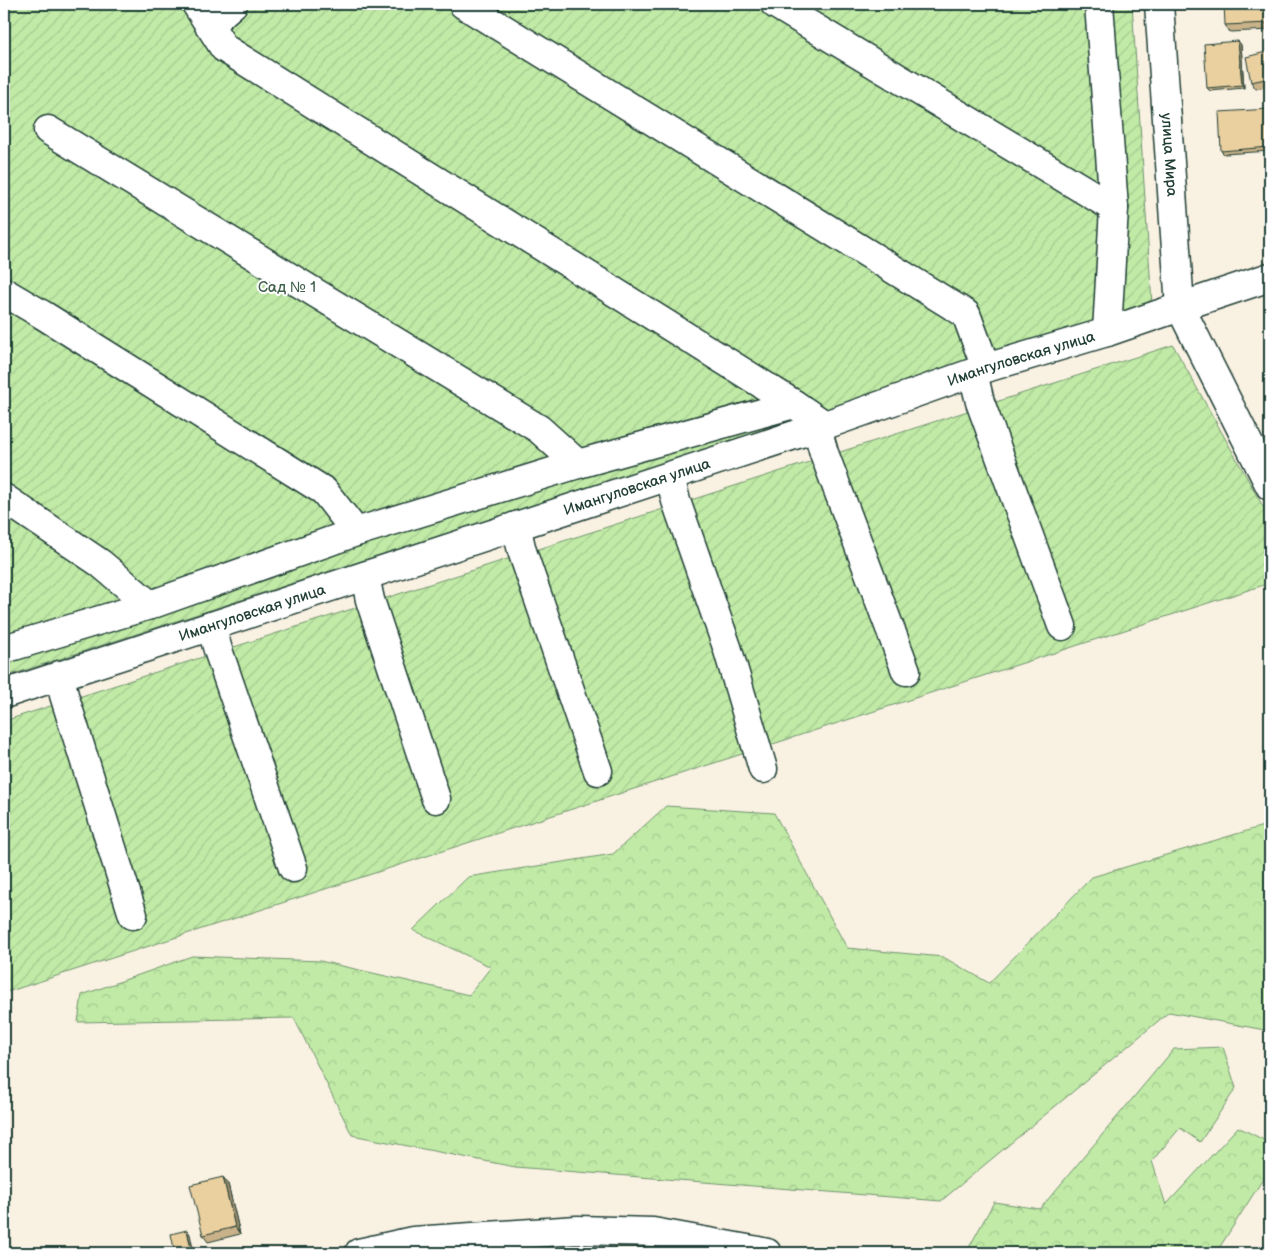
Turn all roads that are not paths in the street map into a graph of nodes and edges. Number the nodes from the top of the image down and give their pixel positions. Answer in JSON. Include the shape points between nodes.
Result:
{"nodes":[{"id":1,"x":233,"y":4,"type":"edge"},
{"id":2,"x":463,"y":4,"type":"edge"},
{"id":3,"x":775,"y":4,"type":"edge"},
{"id":4,"x":1159,"y":4,"type":"edge"},
{"id":5,"x":1094,"y":7,"type":"edge"},
{"id":6,"x":203,"y":14,"type":"edge"},
{"id":7,"x":48,"y":130,"type":"dead end"},
{"id":8,"x":1114,"y":208,"type":"junction"},
{"id":9,"x":1270,"y":277,"type":"edge"},
{"id":10,"x":4,"y":292,"type":"edge"},
{"id":11,"x":1180,"y":307,"type":"junction"},
{"id":12,"x":1107,"y":332,"type":"junction"},
{"id":13,"x":980,"y":370,"type":"junction"},
{"id":14,"x":794,"y":404,"type":"junction"},
{"id":15,"x":821,"y":426,"type":"junction"},
{"id":16,"x":578,"y":464,"type":"junction"},
{"id":17,"x":670,"y":476,"type":"junction"},
{"id":18,"x":1270,"y":486,"type":"edge"},
{"id":19,"x":4,"y":498,"type":"edge"},
{"id":20,"x":516,"y":526,"type":"junction"},
{"id":21,"x":356,"y":532,"type":"junction"},
{"id":22,"x":365,"y":576,"type":"junction"},
{"id":23,"x":150,"y":605,"type":"junction"},
{"id":24,"x":210,"y":626,"type":"junction"},
{"id":25,"x":1062,"y":626,"type":"dead end"},
{"id":26,"x":4,"y":649,"type":"edge"},
{"id":27,"x":906,"y":671,"type":"dead end"},
{"id":28,"x":60,"y":675,"type":"junction"},
{"id":29,"x":4,"y":694,"type":"edge"},
{"id":30,"x":763,"y":769,"type":"dead end"},
{"id":31,"x":598,"y":771,"type":"dead end"},
{"id":32,"x":436,"y":799,"type":"dead end"},
{"id":33,"x":294,"y":868,"type":"dead end"},
{"id":34,"x":133,"y":915,"type":"dead end"},
{"id":35,"x":359,"y":1253,"type":"edge"},
{"id":36,"x":767,"y":1253,"type":"edge"}],
"edges":[{"from":1,"to":6,"type":"street"},
{"from":2,"to":13,"type":"street","via":[[966,314]]},
{"from":3,"to":8,"type":"street"},
{"from":4,"to":11,"type":"street","name":"улица Мира"},
{"from":5,"to":8,"type":"street"},
{"from":6,"to":14,"type":"street","via":[[224,48]]},
{"from":7,"to":16,"type":"street","via":[[539,429]]},
{"from":8,"to":12,"type":"street"},
{"from":9,"to":11,"type":"street","name":"Имангуловская улица"},
{"from":10,"to":21,"type":"street","via":[[324,491]]},
{"from":11,"to":12,"type":"street","name":"Имангуловская улица"},
{"from":11,"to":18,"type":"street"},
{"from":12,"to":13,"type":"street","name":"Имангуловская улица"},
{"from":13,"to":15,"type":"street","name":"Имангуловская улица"},
{"from":13,"to":25,"type":"street","via":[[980,402]]},
{"from":14,"to":15,"type":"street"},
{"from":14,"to":16,"type":"street"},
{"from":15,"to":17,"type":"street","name":"Имангуловская улица"},
{"from":15,"to":27,"type":"street","via":[[824,453]]},
{"from":16,"to":21,"type":"street"},
{"from":17,"to":20,"type":"street","name":"Имангуловская улица"},
{"from":17,"to":30,"type":"street"},
{"from":19,"to":23,"type":"street","via":[[100,563]]},
{"from":20,"to":22,"type":"street","name":"Имангуловская улица"},
{"from":20,"to":31,"type":"street"},
{"from":21,"to":23,"type":"street"},
{"from":22,"to":24,"type":"street","name":"Имангуловская улица"},
{"from":22,"to":32,"type":"street","via":[[370,600]]},
{"from":23,"to":26,"type":"street"},
{"from":24,"to":28,"type":"street","name":"Имангуловская улица"},
{"from":24,"to":33,"type":"street"},
{"from":28,"to":29,"type":"street","name":"Имангуловская улица"},
{"from":28,"to":34,"type":"street"},
{"from":35,"to":36,"type":"street","via":[[413,1241],[577,1230],[653,1232]]}]}
